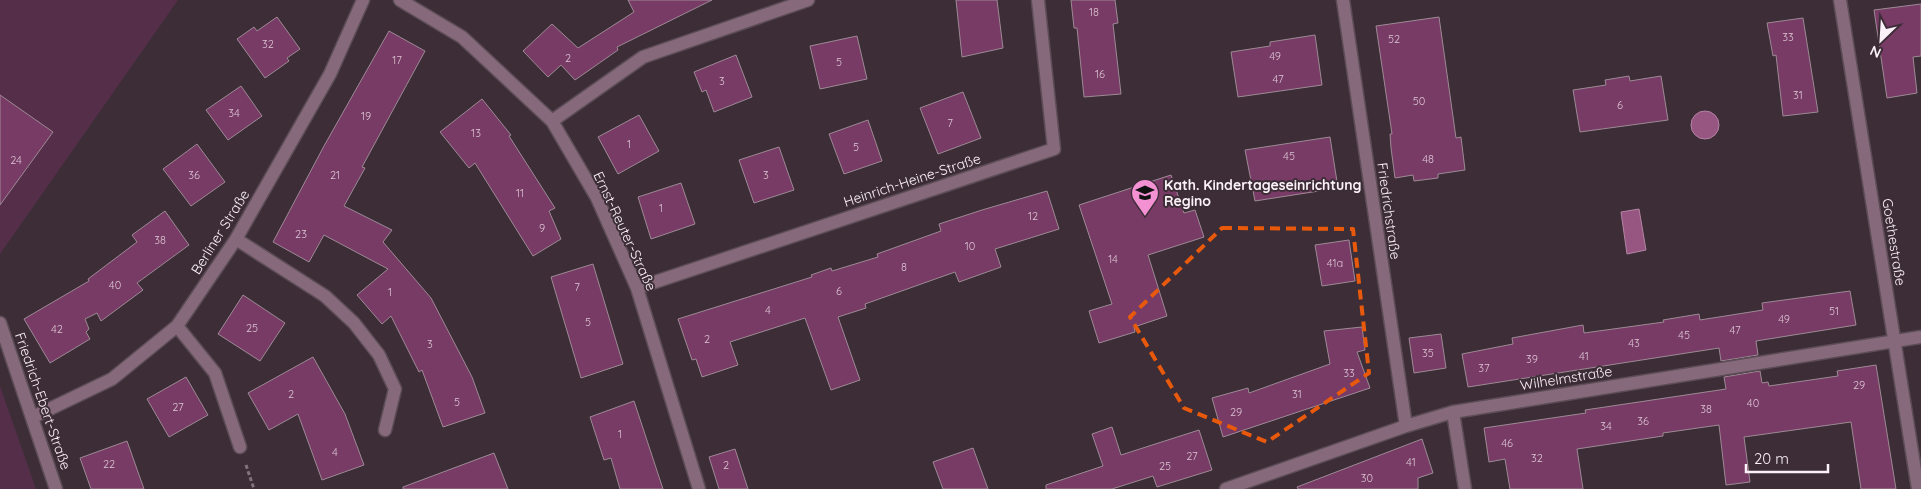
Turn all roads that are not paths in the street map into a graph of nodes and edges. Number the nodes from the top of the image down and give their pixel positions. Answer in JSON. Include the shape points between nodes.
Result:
{"nodes":[{"id":1,"x":364,"y":0,"type":"edge"},
{"id":2,"x":400,"y":0,"type":"edge"},
{"id":3,"x":808,"y":0,"type":"edge"},
{"id":4,"x":1038,"y":0,"type":"edge"},
{"id":5,"x":1343,"y":0,"type":"edge"},
{"id":6,"x":1840,"y":0,"type":"edge"},
{"id":7,"x":552,"y":121,"type":"junction"},
{"id":8,"x":236,"y":239,"type":"junction"},
{"id":9,"x":637,"y":288,"type":"junction"},
{"id":10,"x":0,"y":323,"type":"edge"},
{"id":11,"x":177,"y":326,"type":"junction"},
{"id":12,"x":1921,"y":337,"type":"edge"},
{"id":13,"x":1894,"y":341,"type":"junction"},
{"id":14,"x":1453,"y":412,"type":"junction"},
{"id":15,"x":33,"y":417,"type":"junction"},
{"id":16,"x":1406,"y":426,"type":"junction"},
{"id":17,"x":385,"y":430,"type":"dead end"},
{"id":18,"x":240,"y":447,"type":"road end"},
{"id":19,"x":56,"y":489,"type":"edge"},
{"id":20,"x":698,"y":489,"type":"edge"},
{"id":21,"x":1226,"y":489,"type":"edge"},
{"id":22,"x":1465,"y":489,"type":"edge"},
{"id":23,"x":1918,"y":489,"type":"edge"}],
"edges":[{"from":1,"to":8,"type":"street","name":"Berliner Straße","via":[[330,74]]},
{"from":2,"to":7,"type":"street","name":"Ernst-Reuter-Straße","via":[[462,37]]},
{"from":3,"to":7,"type":"street","via":[[643,57]]},
{"from":4,"to":9,"type":"street","name":"Heinrich-Heine-Straße","via":[[1054,149]]},
{"from":5,"to":16,"type":"street","name":"Friedrichstraße"},
{"from":6,"to":13,"type":"street","name":"Goethestraße"},
{"from":7,"to":9,"type":"street","name":"Ernst-Reuter-Straße","via":[[596,198]]},
{"from":8,"to":11,"type":"street","name":"Berliner Straße"},
{"from":8,"to":17,"type":"street","via":[[325,296],[354,323],[374,348],[395,390]]},
{"from":9,"to":20,"type":"street","name":"Ernst-Reuter-Straße"},
{"from":10,"to":15,"type":"street","name":"Friedrich-Ebert-Straße"},
{"from":11,"to":15,"type":"street","name":"Berliner Straße","via":[[112,379]]},
{"from":11,"to":18,"type":"street","via":[[215,373]]},
{"from":12,"to":13,"type":"street","name":"Wilhelmstraße"},
{"from":13,"to":14,"type":"street","name":"Wilhelmstraße"},
{"from":13,"to":23,"type":"street","name":"Goethestraße"},
{"from":14,"to":16,"type":"street","name":"Wilhelmstraße"},
{"from":14,"to":22,"type":"street"},
{"from":15,"to":19,"type":"street","name":"Friedrich-Ebert-Straße"},
{"from":16,"to":21,"type":"street","name":"Wilhelmstraße"}]}
